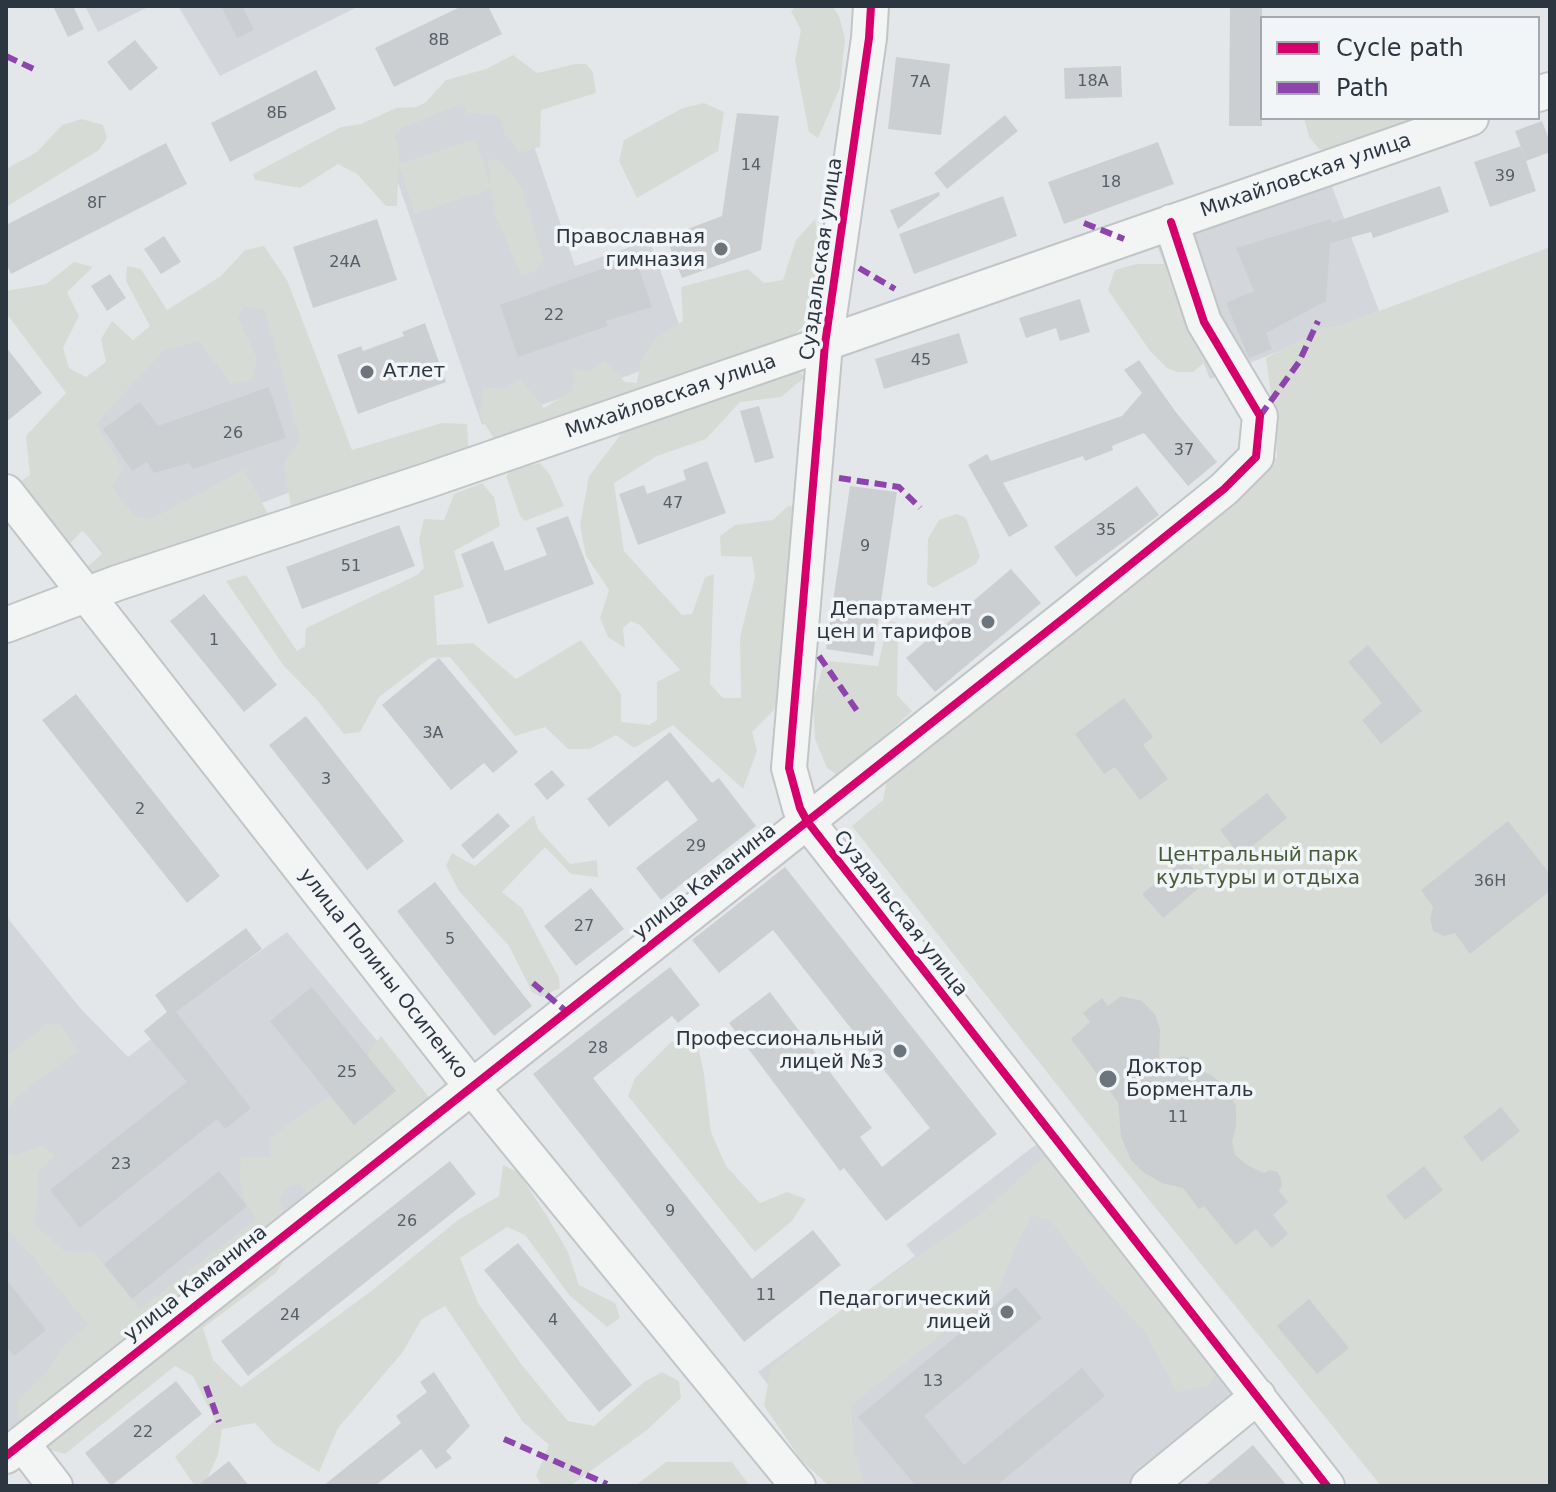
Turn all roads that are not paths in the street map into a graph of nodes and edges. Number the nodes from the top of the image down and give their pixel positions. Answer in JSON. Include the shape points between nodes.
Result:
{"nodes":[{"id":1,"x":871,"y":6,"type":"edge"},
{"id":2,"x":1465,"y":120,"type":"edge"},
{"id":3,"x":1171,"y":222,"type":"junction"},
{"id":4,"x":825,"y":344,"type":"junction"},
{"id":5,"x":6,"y":492,"type":"edge"},
{"id":6,"x":86,"y":595,"type":"junction"},
{"id":7,"x":6,"y":625,"type":"edge"},
{"id":8,"x":807,"y":821,"type":"junction"},
{"id":9,"x":471,"y":1086,"type":"junction"},
{"id":10,"x":1258,"y":1396,"type":"junction"},
{"id":11,"x":14,"y":1450,"type":"edge"},
{"id":12,"x":55,"y":1486,"type":"edge"},
{"id":13,"x":798,"y":1486,"type":"edge"},
{"id":14,"x":1148,"y":1486,"type":"edge"},
{"id":15,"x":1327,"y":1486,"type":"edge"}],
"edges":[{"from":1,"to":4,"type":"street","name":"Суздальская улица"},
{"from":2,"to":3,"type":"street","name":"Михайловская улица"},
{"from":3,"to":4,"type":"street","name":"Михайловская улица"},
{"from":3,"to":8,"type":"street","name":"улица Каманина","via":[[1204,322],[1260,416],[1256,457],[1215,497]]},
{"from":4,"to":6,"type":"street","name":"Михайловская улица"},
{"from":4,"to":8,"type":"street","name":"Суздальская улица","via":[[789,768]]},
{"from":5,"to":6,"type":"street","name":"улица Полины Осипенко"},
{"from":6,"to":7,"type":"street","name":"Михайловская улица"},
{"from":6,"to":9,"type":"street","name":"улица Полины Осипенко"},
{"from":8,"to":9,"type":"street","name":"улица Каманина"},
{"from":8,"to":10,"type":"street","name":"Суздальская улица"},
{"from":9,"to":11,"type":"street","name":"улица Каманина"},
{"from":9,"to":13,"type":"street","name":"улица Полины Осипенко"},
{"from":10,"to":14,"type":"street"},
{"from":10,"to":15,"type":"street","name":"Суздальская улица"},
{"from":11,"to":12,"type":"street"}]}
